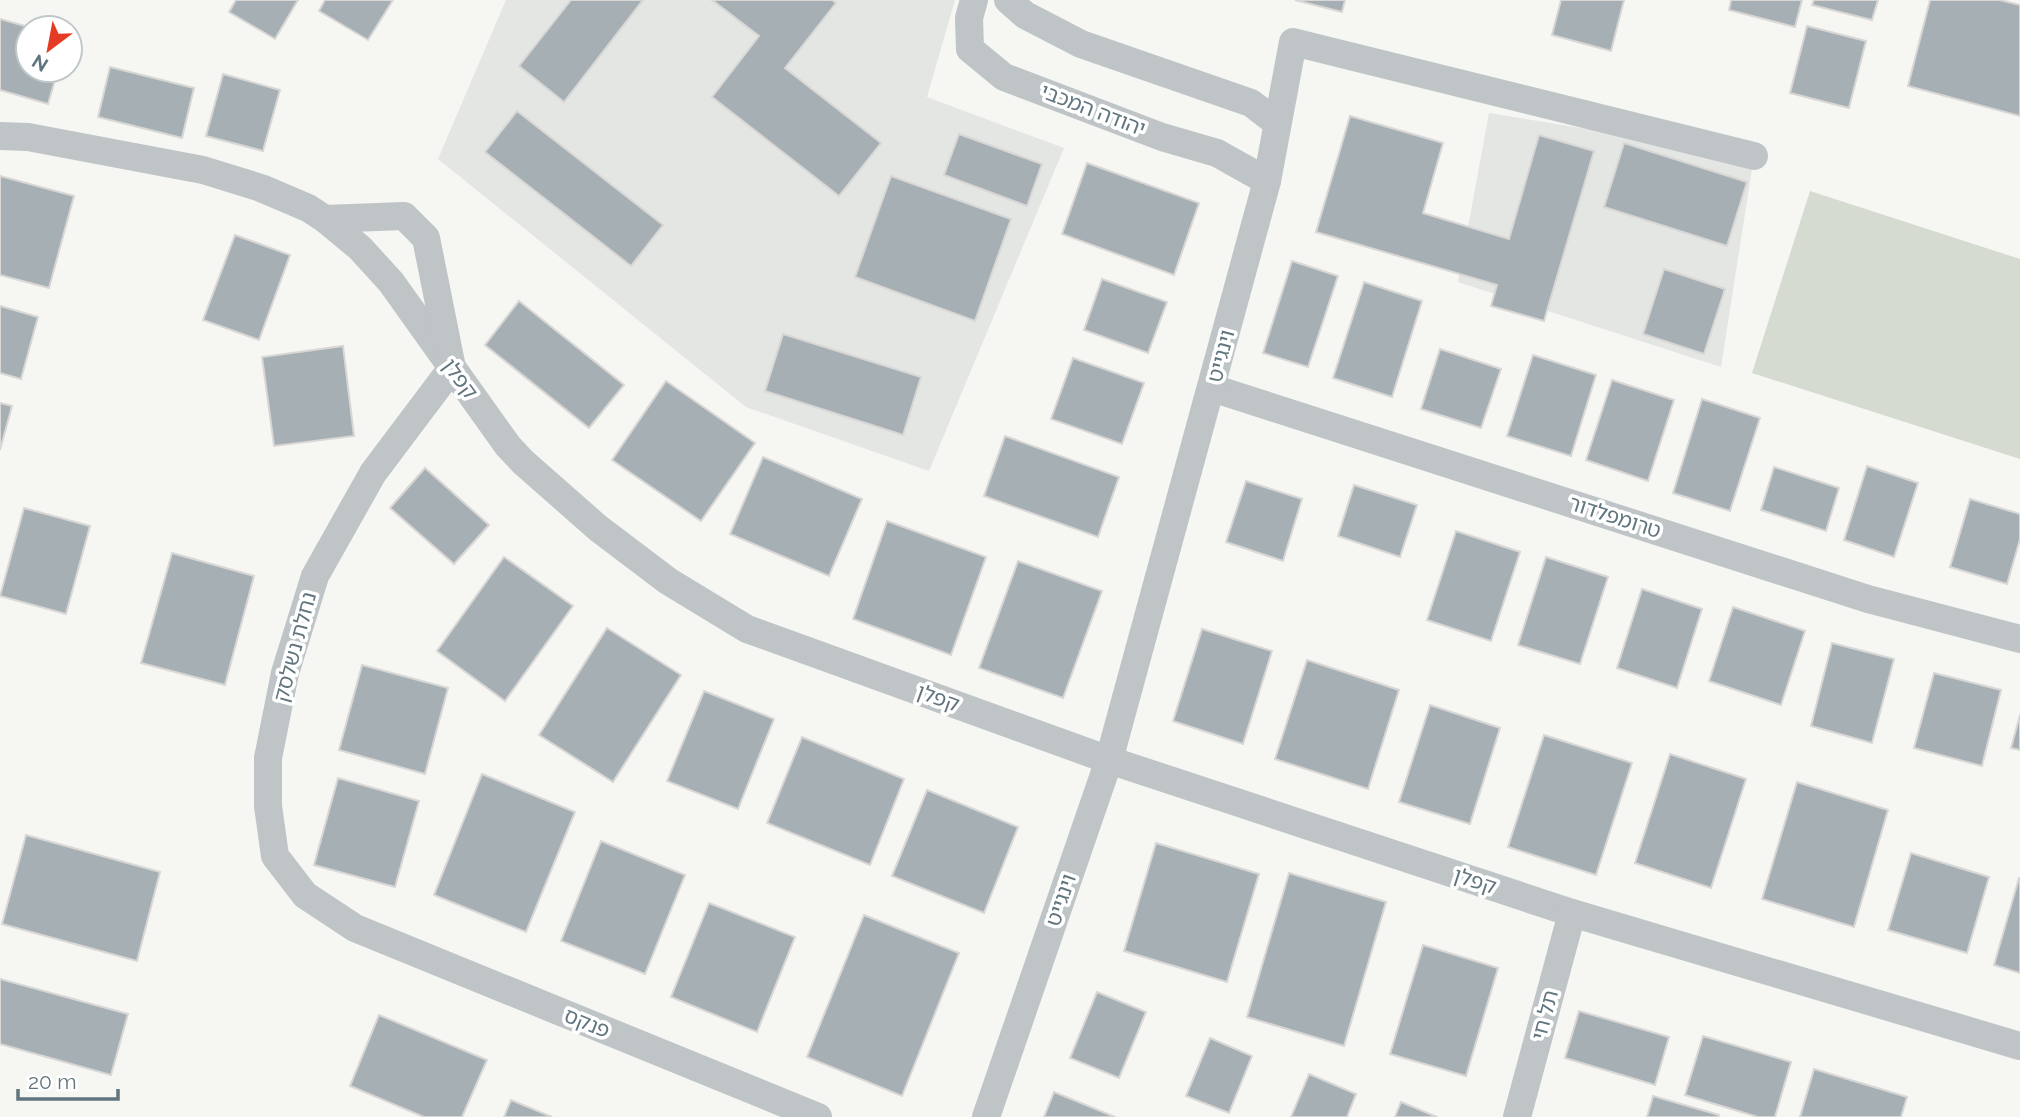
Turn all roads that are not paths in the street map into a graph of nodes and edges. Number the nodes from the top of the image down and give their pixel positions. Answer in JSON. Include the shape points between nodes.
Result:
{"nodes":[{"id":1,"x":974,"y":0,"type":"edge"},
{"id":2,"x":1008,"y":0,"type":"edge"},
{"id":3,"x":1277,"y":123,"type":"junction"},
{"id":4,"x":0,"y":136,"type":"edge"},
{"id":5,"x":1754,"y":156,"type":"dead end"},
{"id":6,"x":1267,"y":181,"type":"junction"},
{"id":7,"x":326,"y":219,"type":"junction"},
{"id":8,"x":452,"y":368,"type":"junction"},
{"id":9,"x":1212,"y":388,"type":"junction"},
{"id":10,"x":2020,"y":639,"type":"edge"},
{"id":11,"x":1109,"y":760,"type":"junction"},
{"id":12,"x":1572,"y":912,"type":"junction"},
{"id":13,"x":355,"y":928,"type":"joint"},
{"id":14,"x":2020,"y":1046,"type":"edge"},
{"id":15,"x":818,"y":1117,"type":"edge"},
{"id":16,"x":986,"y":1117,"type":"edge"},
{"id":17,"x":1517,"y":1117,"type":"edge"}],
"edges":[{"from":1,"to":6,"type":"street","name":"יהודה המכבי","via":[[969,18],[970,49],[1004,77],[1217,153]]},
{"from":2,"to":3,"type":"street","via":[[1025,15],[1082,44],[1251,103]]},
{"from":3,"to":5,"type":"street","name":"וינגייט","via":[[1293,42]]},
{"from":3,"to":6,"type":"street","name":"וינגייט"},
{"from":4,"to":7,"type":"street","name":"קפלן","via":[[29,137],[203,170],[261,188]]},
{"from":6,"to":9,"type":"street","name":"וינגייט"},
{"from":7,"to":8,"type":"street","name":"קפלן","via":[[391,282]]},
{"from":7,"to":8,"type":"street","via":[[404,216],[426,238]]},
{"from":8,"to":11,"type":"street","name":"קפלן","via":[[523,462],[598,528],[717,612],[747,629]]},
{"from":8,"to":13,"type":"street","name":"נחלת נשלסק","via":[[373,472],[315,576],[285,673],[268,758],[275,856],[305,895]]},
{"from":9,"to":10,"type":"street","name":"טרומפלדור","via":[[1868,599]]},
{"from":9,"to":11,"type":"street","name":"וינגייט"},
{"from":11,"to":12,"type":"street","name":"קפלן"},
{"from":11,"to":16,"type":"street","name":"וינגייט"},
{"from":12,"to":14,"type":"street","name":"קפלן"},
{"from":12,"to":17,"type":"street","name":"תל חי"},
{"from":13,"to":15,"type":"street","name":"פנקס"}]}
